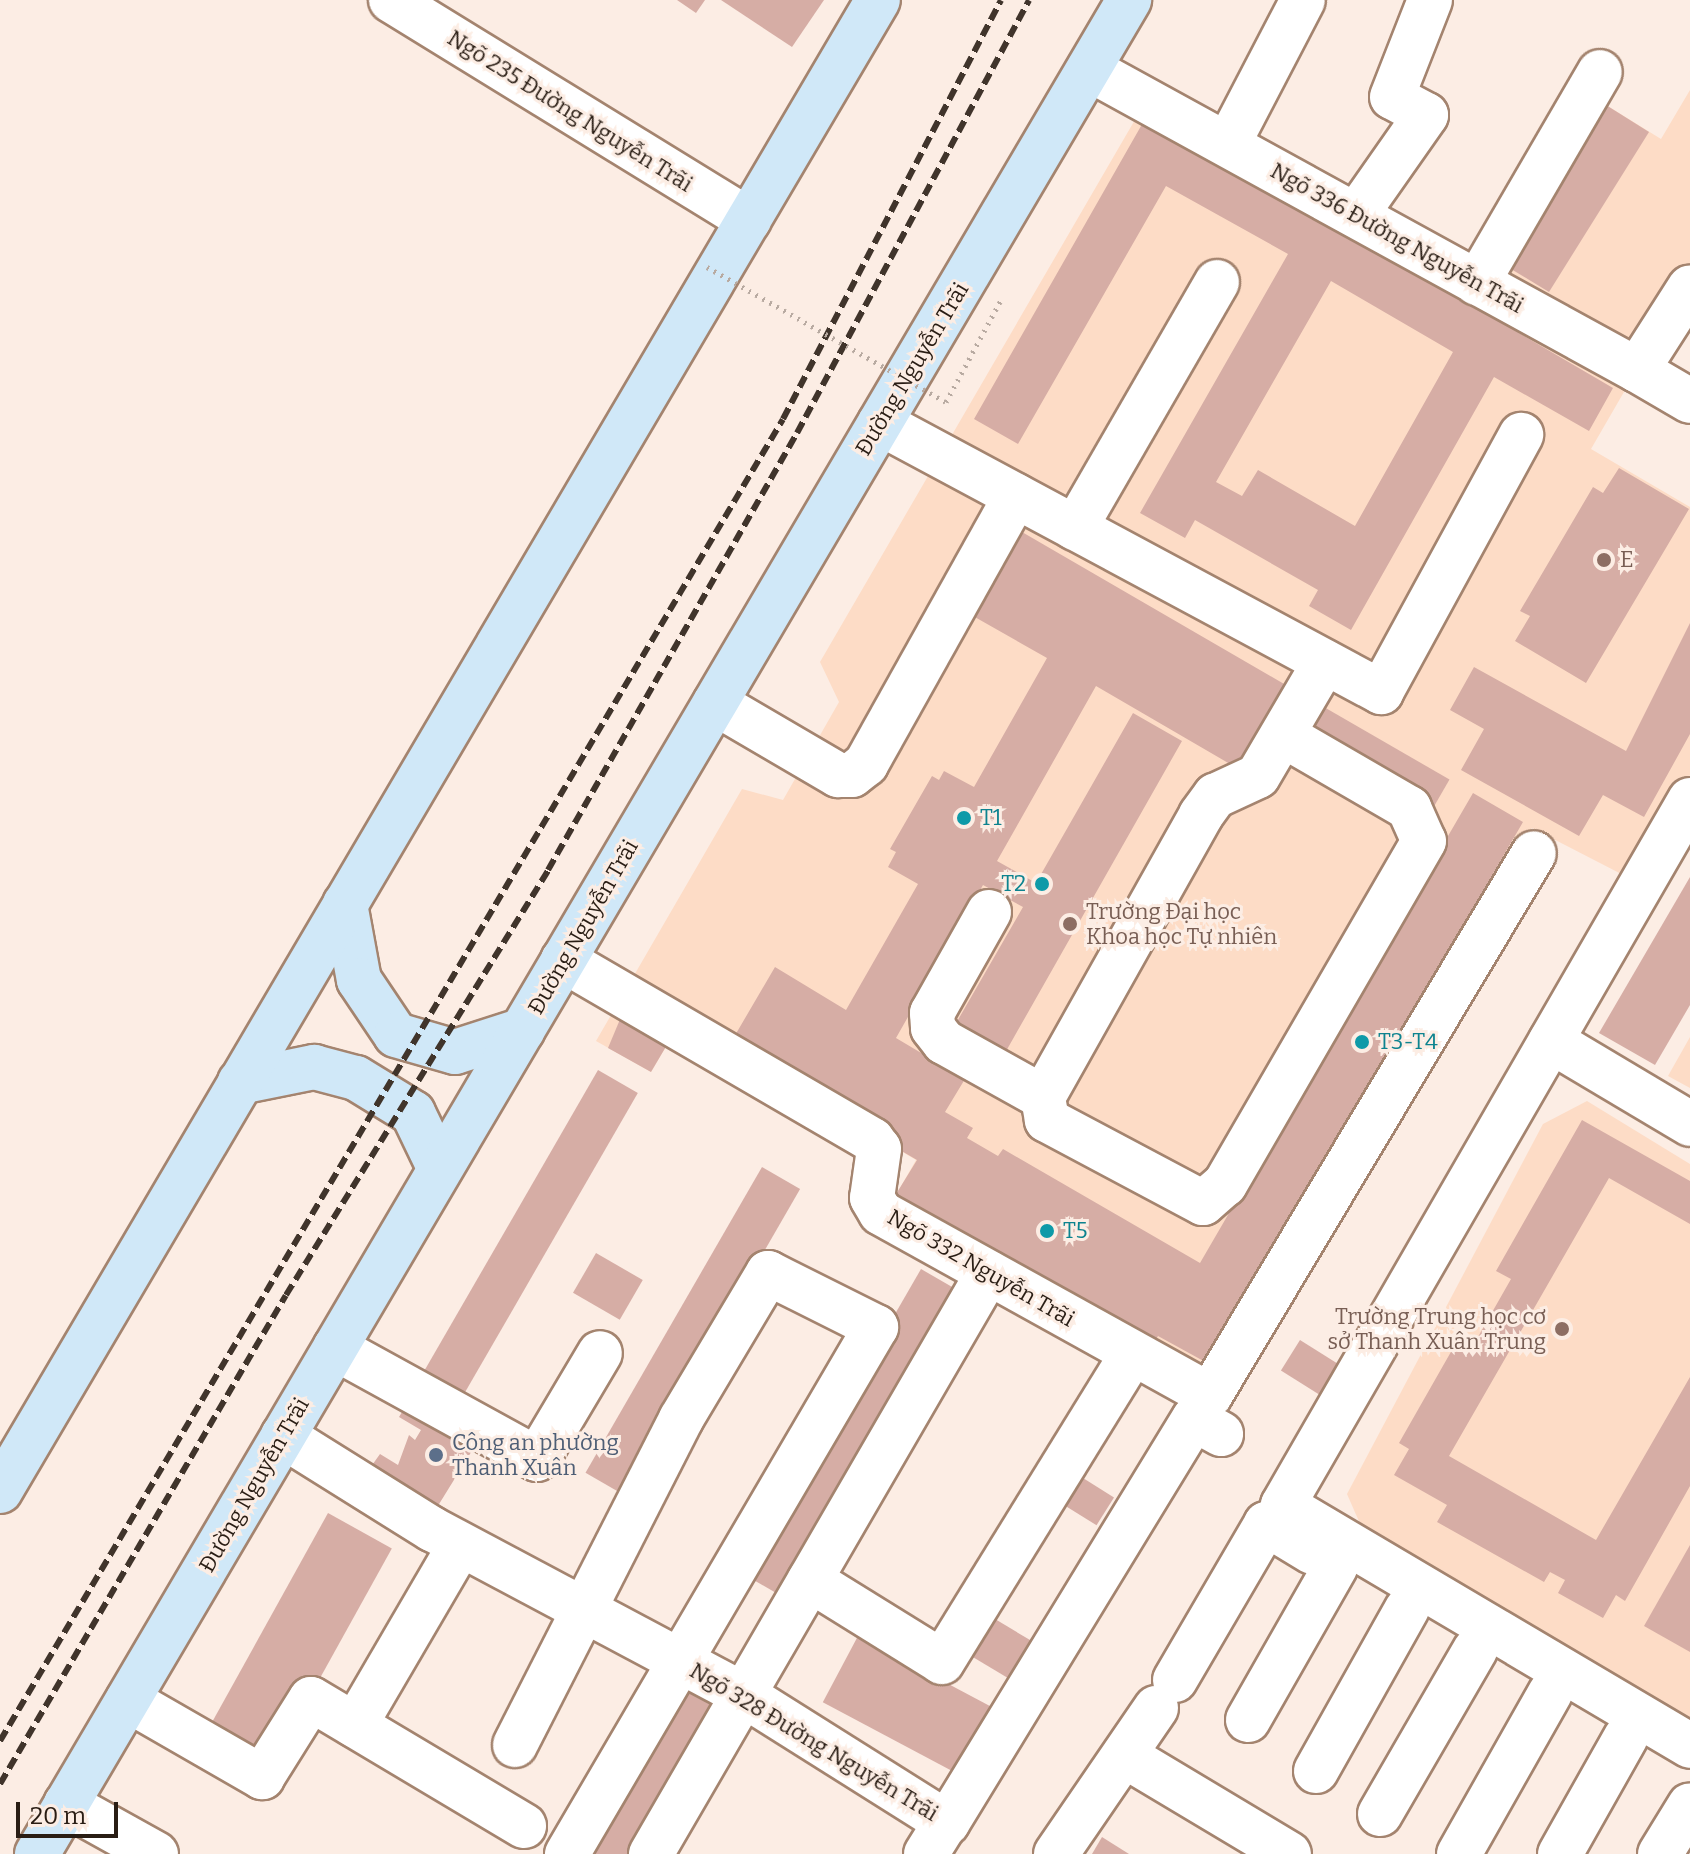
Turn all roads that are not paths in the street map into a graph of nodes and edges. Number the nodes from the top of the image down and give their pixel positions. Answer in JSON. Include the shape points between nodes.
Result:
{"nodes":[{"id":1,"x":391,"y":0,"type":"edge"},
{"id":2,"x":878,"y":0,"type":"edge"},
{"id":3,"x":1129,"y":0,"type":"edge"},
{"id":4,"x":1303,"y":0,"type":"edge"},
{"id":5,"x":1422,"y":3,"type":"edge"},
{"id":6,"x":1089,"y":69,"type":"junction"},
{"id":7,"x":1600,"y":72,"type":"dead end"},
{"id":8,"x":1228,"y":144,"type":"junction"},
{"id":9,"x":1356,"y":215,"type":"junction"},
{"id":10,"x":749,"y":220,"type":"junction"},
{"id":11,"x":1217,"y":282,"type":"dead end"},
{"id":12,"x":1477,"y":283,"type":"junction"},
{"id":13,"x":1686,"y":302,"type":"edge"},
{"id":14,"x":1637,"y":370,"type":"junction"},
{"id":15,"x":1690,"y":401,"type":"edge"},
{"id":16,"x":880,"y":423,"type":"junction"},
{"id":17,"x":1521,"y":435,"type":"dead end"},
{"id":18,"x":1016,"y":496,"type":"junction"},
{"id":19,"x":1075,"y":528,"type":"junction"},
{"id":20,"x":1325,"y":662,"type":"junction"},
{"id":21,"x":715,"y":703,"type":"junction"},
{"id":22,"x":1283,"y":735,"type":"junction"},
{"id":23,"x":1690,"y":800,"type":"edge"},
{"id":24,"x":1534,"y":853,"type":"dead end"},
{"id":25,"x":345,"y":904,"type":"junction"},
{"id":26,"x":989,"y":912,"type":"dead end"},
{"id":27,"x":563,"y":960,"type":"junction"},
{"id":28,"x":523,"y":1030,"type":"junction"},
{"id":29,"x":1551,"y":1041,"type":"junction"},
{"id":30,"x":240,"y":1082,"type":"junction"},
{"id":31,"x":1043,"y":1097,"type":"junction"},
{"id":32,"x":1690,"y":1124,"type":"edge"},
{"id":33,"x":440,"y":1169,"type":"junction"},
{"id":34,"x":988,"y":1273,"type":"junction"},
{"id":35,"x":335,"y":1348,"type":"junction"},
{"id":36,"x":600,"y":1353,"type":"dead end"},
{"id":37,"x":1132,"y":1354,"type":"junction"},
{"id":38,"x":1216,"y":1414,"type":"junction"},
{"id":39,"x":283,"y":1436,"type":"junction"},
{"id":40,"x":0,"y":1491,"type":"edge"},
{"id":41,"x":460,"y":1545,"type":"junction"},
{"id":42,"x":1336,"y":1566,"type":"junction"},
{"id":43,"x":810,"y":1580,"type":"junction"},
{"id":44,"x":583,"y":1609,"type":"junction"},
{"id":45,"x":1407,"y":1609,"type":"junction"},
{"id":46,"x":1475,"y":1650,"type":"junction"},
{"id":47,"x":680,"y":1662,"type":"junction"},
{"id":48,"x":1550,"y":1693,"type":"junction"},
{"id":49,"x":744,"y":1695,"type":"junction"},
{"id":50,"x":128,"y":1700,"type":"junction"},
{"id":51,"x":1248,"y":1720,"type":"dead end"},
{"id":52,"x":355,"y":1725,"type":"junction"},
{"id":53,"x":1626,"y":1737,"type":"junction"},
{"id":54,"x":515,"y":1745,"type":"dead end"},
{"id":55,"x":1690,"y":1746,"type":"edge"},
{"id":56,"x":1137,"y":1763,"type":"dead end"},
{"id":57,"x":1316,"y":1771,"type":"dead end"},
{"id":58,"x":1690,"y":1774,"type":"edge"},
{"id":59,"x":66,"y":1804,"type":"junction"},
{"id":60,"x":1690,"y":1805,"type":"edge"},
{"id":61,"x":1380,"y":1814,"type":"dead end"},
{"id":62,"x":524,"y":1826,"type":"dead end"},
{"id":63,"x":936,"y":1838,"type":"edge"},
{"id":64,"x":37,"y":1854,"type":"edge"},
{"id":65,"x":156,"y":1854,"type":"edge"},
{"id":66,"x":567,"y":1854,"type":"edge"},
{"id":67,"x":651,"y":1854,"type":"edge"},
{"id":68,"x":1056,"y":1854,"type":"edge"},
{"id":69,"x":1289,"y":1854,"type":"edge"},
{"id":70,"x":1459,"y":1854,"type":"edge"},
{"id":71,"x":1560,"y":1854,"type":"edge"},
{"id":72,"x":1660,"y":1854,"type":"edge"}],
"edges":[{"from":1,"to":10,"type":"street","name":"Ngõ 235 Đường Nguyễn Trãi"},
{"from":2,"to":10,"type":"main road"},
{"from":3,"to":6,"type":"main road","name":"Đường Nguyễn Trãi"},
{"from":4,"to":8,"type":"street"},
{"from":5,"to":9,"type":"street","via":[[1392,97],[1426,115]]},
{"from":6,"to":8,"type":"street","name":"Ngõ 336 Đường Nguyễn Trãi"},
{"from":6,"to":16,"type":"main road","name":"Đường Nguyễn Trãi"},
{"from":7,"to":12,"type":"street"},
{"from":8,"to":9,"type":"street","name":"Ngõ 336 Đường Nguyễn Trãi"},
{"from":9,"to":12,"type":"street","name":"Ngõ 336 Đường Nguyễn Trãi"},
{"from":10,"to":25,"type":"main road"},
{"from":11,"to":19,"type":"street"},
{"from":12,"to":14,"type":"street","name":"Ngõ 336 Đường Nguyễn Trãi"},
{"from":13,"to":14,"type":"street"},
{"from":14,"to":15,"type":"street","name":"Ngõ 336 Đường Nguyễn Trãi"},
{"from":16,"to":18,"type":"street"},
{"from":16,"to":21,"type":"main road","name":"Đường Nguyễn Trãi"},
{"from":17,"to":20,"type":"street","via":[[1381,692]]},
{"from":18,"to":19,"type":"street"},
{"from":18,"to":21,"type":"street","via":[[866,764],[852,775],[838,775]]},
{"from":19,"to":20,"type":"street"},
{"from":20,"to":22,"type":"street"},
{"from":21,"to":27,"type":"main road","name":"Đường Nguyễn Trãi"},
{"from":22,"to":31,"type":"street","via":[[1258,776],[1215,796],[1201,815]]},
{"from":22,"to":31,"type":"street","via":[[1409,808],[1424,841],[1225,1184],[1203,1203],[1188,1200],[1047,1120]]},
{"from":23,"to":29,"type":"street"},
{"from":24,"to":38,"type":"street"},
{"from":25,"to":28,"type":"main road","via":[[359,980],[396,1035],[455,1052]]},
{"from":25,"to":30,"type":"main road"},
{"from":26,"to":31,"type":"street","via":[[932,1013],[933,1028],[944,1042]]},
{"from":27,"to":28,"type":"main road","name":"Đường Nguyễn Trãi"},
{"from":27,"to":34,"type":"street","name":"Ngõ 332 Nguyễn Trãi","via":[[872,1140],[879,1149],[872,1198],[881,1213]]},
{"from":28,"to":33,"type":"main road","name":"Đường Nguyễn Trãi"},
{"from":29,"to":32,"type":"street"},
{"from":29,"to":55,"type":"street","via":[[1283,1505]]},
{"from":30,"to":33,"type":"main road","via":[[314,1067],[356,1078],[413,1113]]},
{"from":30,"to":40,"type":"main road"},
{"from":33,"to":35,"type":"main road","name":"Đường Nguyễn Trãi"},
{"from":34,"to":37,"type":"street","name":"Ngõ 332 Nguyễn Trãi"},
{"from":34,"to":43,"type":"street"},
{"from":35,"to":36,"type":"street","via":[[537,1459]]},
{"from":35,"to":39,"type":"main road","name":"Đường Nguyễn Trãi"},
{"from":37,"to":38,"type":"street","name":"Ngõ 332 Nguyễn Trãi"},
{"from":37,"to":43,"type":"street","via":[[942,1662]]},
{"from":38,"to":63,"type":"street","name":"Ngõ 328 Đường Nguyễn Trãi","via":[[1194,1419]]},
{"from":39,"to":41,"type":"street","name":"Ngõ 328 Đường Nguyễn Trãi"},
{"from":39,"to":50,"type":"main road","name":"Đường Nguyễn Trãi"},
{"from":41,"to":44,"type":"street","name":"Ngõ 328 Đường Nguyễn Trãi"},
{"from":41,"to":52,"type":"street"},
{"from":42,"to":45,"type":"street"},
{"from":42,"to":51,"type":"street"},
{"from":42,"to":68,"type":"street","via":[[1266,1524],[1166,1694]]},
{"from":43,"to":49,"type":"street"},
{"from":44,"to":47,"type":"street","name":"Ngõ 328 Đường Nguyễn Trãi"},
{"from":44,"to":47,"type":"street","via":[[768,1273],[876,1327]]},
{"from":44,"to":54,"type":"street"},
{"from":45,"to":46,"type":"street"},
{"from":45,"to":57,"type":"street"},
{"from":46,"to":48,"type":"street"},
{"from":46,"to":61,"type":"street"},
{"from":47,"to":49,"type":"street","name":"Ngõ 328 Đường Nguyễn Trãi"},
{"from":47,"to":66,"type":"street"},
{"from":48,"to":53,"type":"street"},
{"from":48,"to":70,"type":"street"},
{"from":49,"to":63,"type":"street","name":"Ngõ 328 Đường Nguyễn Trãi"},
{"from":49,"to":67,"type":"street"},
{"from":50,"to":52,"type":"street","via":[[262,1777],[311,1699]]},
{"from":50,"to":59,"type":"main road","name":"Đường Nguyễn Trãi"},
{"from":52,"to":62,"type":"street"},
{"from":53,"to":58,"type":"street"},
{"from":53,"to":71,"type":"street"},
{"from":56,"to":69,"type":"street"},
{"from":59,"to":64,"type":"main road","name":"Đường Nguyễn Trãi"},
{"from":59,"to":65,"type":"street"},
{"from":60,"to":72,"type":"street"}]}
